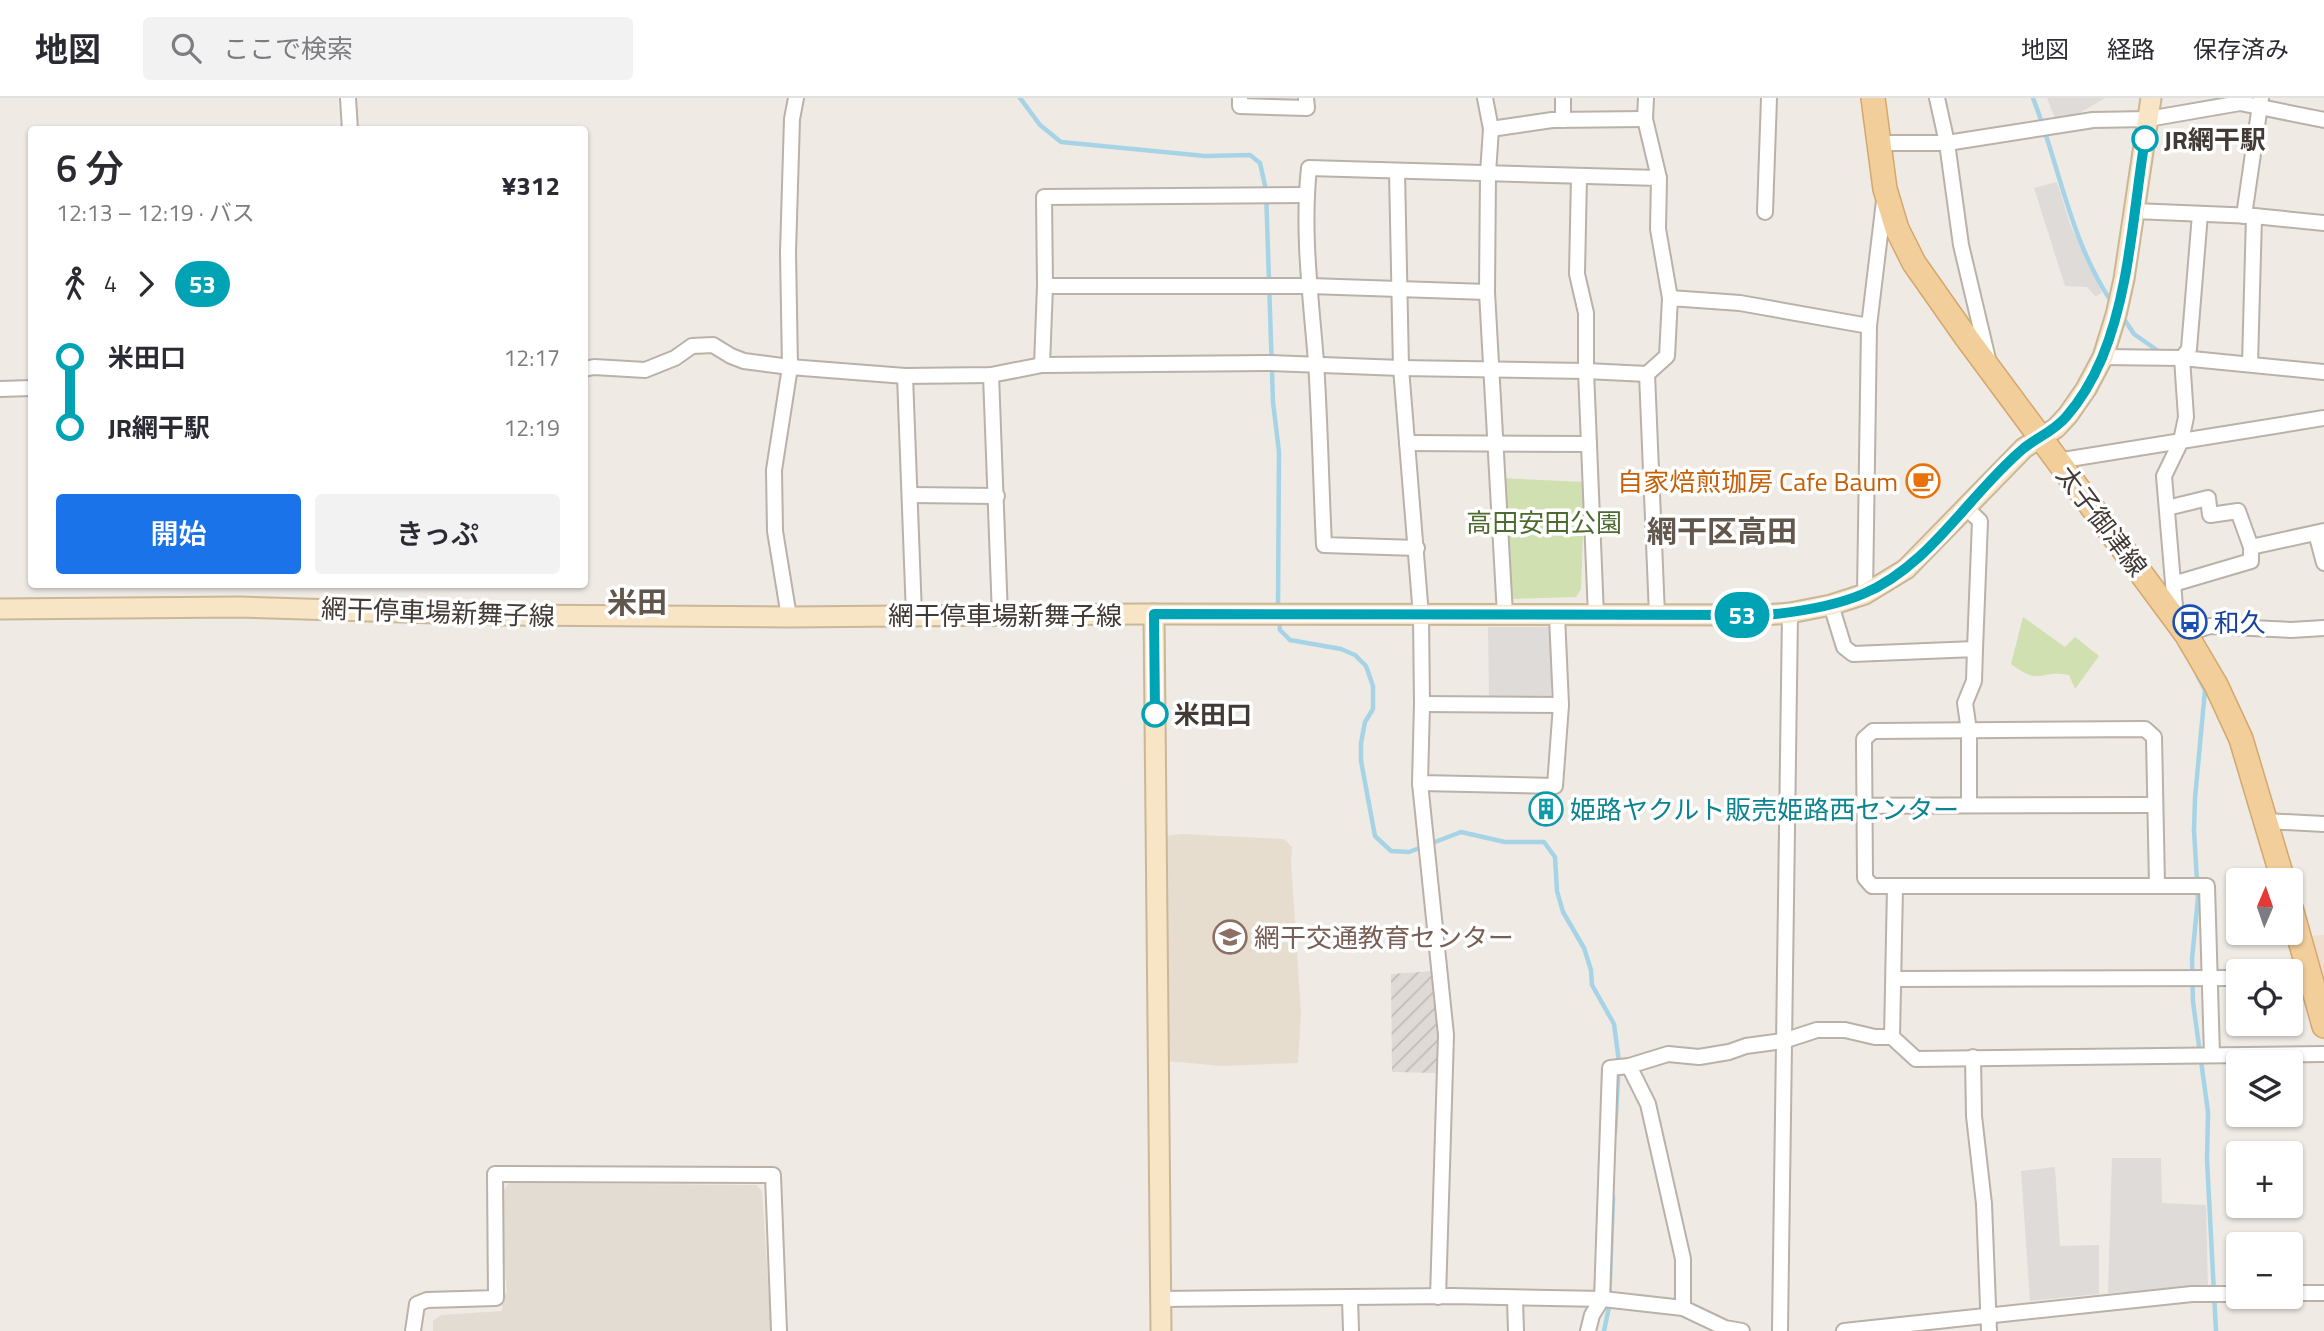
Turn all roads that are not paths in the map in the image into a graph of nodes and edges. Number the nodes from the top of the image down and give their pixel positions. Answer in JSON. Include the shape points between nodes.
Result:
{"nodes":[{"id":1,"x":348,"y":98,"type":"edge"},
{"id":2,"x":796,"y":98,"type":"edge"},
{"id":3,"x":1240,"y":98,"type":"edge"},
{"id":4,"x":1306,"y":98,"type":"edge"},
{"id":5,"x":1485,"y":98,"type":"edge"},
{"id":6,"x":1563,"y":98,"type":"edge"},
{"id":7,"x":1646,"y":98,"type":"edge"},
{"id":8,"x":1769,"y":98,"type":"edge"},
{"id":9,"x":1873,"y":98,"type":"edge"},
{"id":10,"x":1937,"y":98,"type":"edge"},
{"id":11,"x":2151,"y":98,"type":"edge"},
{"id":12,"x":2260,"y":103,"type":"edge"},
{"id":13,"x":1645,"y":119,"type":"junction"},
{"id":14,"x":2148,"y":119,"type":"junction"},
{"id":15,"x":1563,"y":120,"type":"junction"},
{"id":16,"x":2324,"y":120,"type":"edge"},
{"id":17,"x":350,"y":126,"type":"edge"},
{"id":18,"x":1491,"y":129,"type":"junction"},
{"id":19,"x":1879,"y":143,"type":"junction"},
{"id":20,"x":1947,"y":143,"type":"junction"},
{"id":21,"x":1397,"y":171,"type":"junction"},
{"id":22,"x":1488,"y":173,"type":"junction"},
{"id":23,"x":1579,"y":176,"type":"junction"},
{"id":24,"x":1659,"y":178,"type":"junction"},
{"id":25,"x":1885,"y":188,"type":"junction"},
{"id":26,"x":1306,"y":195,"type":"junction"},
{"id":27,"x":2134,"y":211,"type":"junction"},
{"id":28,"x":1765,"y":212,"type":"dead end"},
{"id":29,"x":2200,"y":214,"type":"junction"},
{"id":30,"x":2249,"y":216,"type":"junction"},
{"id":31,"x":2324,"y":223,"type":"edge"},
{"id":32,"x":1045,"y":286,"type":"junction"},
{"id":33,"x":1310,"y":286,"type":"junction"},
{"id":34,"x":1399,"y":290,"type":"junction"},
{"id":35,"x":1487,"y":292,"type":"junction"},
{"id":36,"x":1670,"y":298,"type":"junction"},
{"id":37,"x":1869,"y":326,"type":"junction"},
{"id":38,"x":2103,"y":357,"type":"junction"},
{"id":39,"x":2173,"y":358,"type":"junction"},
{"id":40,"x":1316,"y":363,"type":"junction"},
{"id":41,"x":2250,"y":364,"type":"junction"},
{"id":42,"x":1042,"y":365,"type":"junction"},
{"id":43,"x":588,"y":368,"type":"edge"},
{"id":44,"x":790,"y":368,"type":"junction"},
{"id":45,"x":1401,"y":368,"type":"junction"},
{"id":46,"x":1491,"y":369,"type":"junction"},
{"id":47,"x":1586,"y":371,"type":"junction"},
{"id":48,"x":1991,"y":371,"type":"junction"},
{"id":49,"x":2324,"y":372,"type":"edge"},
{"id":50,"x":1647,"y":374,"type":"junction"},
{"id":51,"x":991,"y":375,"type":"junction"},
{"id":52,"x":905,"y":376,"type":"junction"},
{"id":53,"x":0,"y":388,"type":"edge"},
{"id":54,"x":28,"y":388,"type":"edge"},
{"id":55,"x":2324,"y":418,"type":"edge"},
{"id":56,"x":2040,"y":438,"type":"junction"},
{"id":57,"x":2174,"y":442,"type":"junction"},
{"id":58,"x":1407,"y":443,"type":"junction"},
{"id":59,"x":1494,"y":444,"type":"junction"},
{"id":60,"x":1589,"y":444,"type":"junction"},
{"id":61,"x":2057,"y":461,"type":"junction"},
{"id":62,"x":910,"y":495,"type":"junction"},
{"id":63,"x":997,"y":496,"type":"junction"},
{"id":64,"x":1965,"y":507,"type":"junction"},
{"id":65,"x":2167,"y":508,"type":"junction"},
{"id":66,"x":2320,"y":532,"type":"edge"},
{"id":67,"x":2251,"y":547,"type":"junction"},
{"id":68,"x":1417,"y":548,"type":"junction"},
{"id":69,"x":2324,"y":563,"type":"edge"},
{"id":70,"x":2173,"y":584,"type":"junction"},
{"id":71,"x":1865,"y":594,"type":"junction"},
{"id":72,"x":1831,"y":605,"type":"junction"},
{"id":73,"x":0,"y":608,"type":"edge"},
{"id":74,"x":1790,"y":613,"type":"junction"},
{"id":75,"x":1154,"y":614,"type":"junction"},
{"id":76,"x":914,"y":615,"type":"junction"},
{"id":77,"x":1505,"y":615,"type":"junction"},
{"id":78,"x":1657,"y":615,"type":"junction"},
{"id":79,"x":1000,"y":616,"type":"junction"},
{"id":80,"x":1421,"y":616,"type":"junction"},
{"id":81,"x":1558,"y":616,"type":"junction"},
{"id":82,"x":1596,"y":616,"type":"junction"},
{"id":83,"x":789,"y":617,"type":"junction"},
{"id":84,"x":2181,"y":626,"type":"junction"},
{"id":85,"x":2324,"y":628,"type":"edge"},
{"id":86,"x":1975,"y":649,"type":"junction"},
{"id":87,"x":1422,"y":704,"type":"junction"},
{"id":88,"x":1561,"y":705,"type":"junction"},
{"id":89,"x":1969,"y":731,"type":"junction"},
{"id":90,"x":1420,"y":783,"type":"junction"},
{"id":91,"x":1969,"y":805,"type":"junction"},
{"id":92,"x":2155,"y":805,"type":"junction"},
{"id":93,"x":1787,"y":806,"type":"junction"},
{"id":94,"x":1866,"y":806,"type":"junction"},
{"id":95,"x":2266,"y":821,"type":"junction"},
{"id":96,"x":2324,"y":824,"type":"edge"},
{"id":97,"x":2280,"y":868,"type":"edge"},
{"id":98,"x":2157,"y":885,"type":"junction"},
{"id":99,"x":1895,"y":887,"type":"junction"},
{"id":100,"x":2226,"y":978,"type":"edge"},
{"id":101,"x":1894,"y":979,"type":"junction"},
{"id":102,"x":2209,"y":979,"type":"junction"},
{"id":103,"x":2303,"y":982,"type":"edge"},
{"id":104,"x":2324,"y":1026,"type":"edge"},
{"id":105,"x":1892,"y":1037,"type":"junction"},
{"id":106,"x":1783,"y":1041,"type":"junction"},
{"id":107,"x":2324,"y":1054,"type":"edge"},
{"id":108,"x":2212,"y":1055,"type":"junction"},
{"id":109,"x":1973,"y":1057,"type":"junction"},
{"id":110,"x":1622,"y":1067,"type":"junction"},
{"id":111,"x":2303,"y":1293,"type":"edge"},
{"id":112,"x":2324,"y":1293,"type":"edge"},
{"id":113,"x":2226,"y":1294,"type":"edge"},
{"id":114,"x":1438,"y":1297,"type":"junction"},
{"id":115,"x":1350,"y":1298,"type":"junction"},
{"id":116,"x":1515,"y":1298,"type":"junction"},
{"id":117,"x":1602,"y":1298,"type":"junction"},
{"id":118,"x":1160,"y":1299,"type":"junction"},
{"id":119,"x":1683,"y":1308,"type":"junction"},
{"id":120,"x":1990,"y":1315,"type":"junction"},
{"id":121,"x":413,"y":1331,"type":"edge"},
{"id":122,"x":779,"y":1331,"type":"edge"},
{"id":123,"x":1161,"y":1331,"type":"edge"},
{"id":124,"x":1351,"y":1331,"type":"edge"},
{"id":125,"x":1516,"y":1331,"type":"edge"},
{"id":126,"x":1588,"y":1331,"type":"edge"},
{"id":127,"x":1742,"y":1331,"type":"edge"},
{"id":128,"x":1780,"y":1331,"type":"edge"},
{"id":129,"x":1844,"y":1331,"type":"edge"},
{"id":130,"x":1989,"y":1331,"type":"edge"}],
"edges":[{"from":1,"to":17,"type":"street"},
{"from":2,"to":44,"type":"street","via":[[788,252]]},
{"from":3,"to":4,"type":"street","via":[[1240,106],[1307,108]]},
{"from":5,"to":18,"type":"street"},
{"from":6,"to":15,"type":"street"},
{"from":7,"to":13,"type":"street"},
{"from":8,"to":28,"type":"street"},
{"from":9,"to":19,"type":"main road","name":"太子御津線"},
{"from":10,"to":20,"type":"street"},
{"from":11,"to":14,"type":"main road","name":"網干停車場新舞子線"},
{"from":12,"to":14,"type":"street","via":[[2227,104]]},
{"from":12,"to":16,"type":"street"},
{"from":12,"to":30,"type":"street"},
{"from":13,"to":15,"type":"street"},
{"from":13,"to":24,"type":"street"},
{"from":14,"to":20,"type":"street","via":[[2093,120]]},
{"from":14,"to":27,"type":"main road","name":"網干停車場新舞子線"},
{"from":15,"to":18,"type":"street"},
{"from":18,"to":22,"type":"street"},
{"from":19,"to":20,"type":"street"},
{"from":19,"to":25,"type":"main road","name":"太子御津線"},
{"from":20,"to":48,"type":"street","via":[[1961,245]]},
{"from":21,"to":22,"type":"street"},
{"from":21,"to":26,"type":"street","via":[[1309,169]]},
{"from":21,"to":34,"type":"street"},
{"from":22,"to":23,"type":"street"},
{"from":22,"to":35,"type":"street"},
{"from":23,"to":24,"type":"street"},
{"from":23,"to":47,"type":"street","via":[[1577,274],[1586,313]]},
{"from":24,"to":36,"type":"street","via":[[1658,229]]},
{"from":25,"to":37,"type":"street"},
{"from":25,"to":48,"type":"main road","name":"太子御津線","via":[[1914,263]]},
{"from":26,"to":32,"type":"street","via":[[1044,197]]},
{"from":26,"to":33,"type":"street"},
{"from":27,"to":29,"type":"street"},
{"from":27,"to":38,"type":"main road","name":"網干停車場新舞子線","via":[[2124,279]]},
{"from":29,"to":30,"type":"street"},
{"from":29,"to":39,"type":"street","via":[[2189,349]]},
{"from":30,"to":31,"type":"street"},
{"from":30,"to":41,"type":"street"},
{"from":32,"to":33,"type":"street"},
{"from":32,"to":42,"type":"street"},
{"from":33,"to":34,"type":"street"},
{"from":33,"to":40,"type":"street"},
{"from":34,"to":35,"type":"street"},
{"from":34,"to":45,"type":"street"},
{"from":35,"to":46,"type":"street"},
{"from":36,"to":37,"type":"street","via":[[1740,303]]},
{"from":36,"to":50,"type":"street","via":[[1667,356]]},
{"from":37,"to":71,"type":"street"},
{"from":38,"to":39,"type":"street"},
{"from":38,"to":56,"type":"main road","name":"網干停車場新舞子線","via":[[2068,415]]},
{"from":39,"to":41,"type":"street"},
{"from":39,"to":57,"type":"street","via":[[2186,417]]},
{"from":40,"to":42,"type":"street"},
{"from":40,"to":45,"type":"street"},
{"from":40,"to":68,"type":"street","via":[[1324,545]]},
{"from":41,"to":49,"type":"street"},
{"from":42,"to":51,"type":"street"},
{"from":43,"to":44,"type":"street","via":[[645,370],[692,346],[713,345],[744,361]]},
{"from":44,"to":52,"type":"street"},
{"from":44,"to":83,"type":"street","via":[[774,470],[775,531]]},
{"from":45,"to":46,"type":"street"},
{"from":45,"to":58,"type":"street"},
{"from":46,"to":47,"type":"street"},
{"from":46,"to":59,"type":"street"},
{"from":47,"to":50,"type":"street"},
{"from":47,"to":60,"type":"street"},
{"from":48,"to":56,"type":"main road","name":"太子御津線"},
{"from":50,"to":78,"type":"street"},
{"from":51,"to":52,"type":"street"},
{"from":51,"to":63,"type":"street"},
{"from":52,"to":62,"type":"street"},
{"from":53,"to":54,"type":"street"},
{"from":55,"to":57,"type":"street"},
{"from":56,"to":61,"type":"main road","name":"太子御津線"},
{"from":56,"to":64,"type":"main road","name":"網干停車場新舞子線","via":[[2024,447]]},
{"from":57,"to":61,"type":"street"},
{"from":57,"to":65,"type":"street","via":[[2164,476]]},
{"from":58,"to":59,"type":"street"},
{"from":58,"to":68,"type":"street"},
{"from":59,"to":60,"type":"street"},
{"from":59,"to":77,"type":"street"},
{"from":60,"to":82,"type":"street"},
{"from":61,"to":84,"type":"main road","name":"太子御津線"},
{"from":62,"to":63,"type":"street"},
{"from":62,"to":76,"type":"street"},
{"from":63,"to":79,"type":"street"},
{"from":64,"to":71,"type":"main road","name":"網干停車場新舞子線","via":[[1906,569]]},
{"from":64,"to":86,"type":"street","via":[[1980,521]]},
{"from":65,"to":67,"type":"street","via":[[2208,498],[2210,515],[2238,511]]},
{"from":65,"to":70,"type":"street"},
{"from":66,"to":67,"type":"street"},
{"from":66,"to":69,"type":"street"},
{"from":67,"to":70,"type":"street","via":[[2251,561]]},
{"from":68,"to":80,"type":"street"},
{"from":70,"to":84,"type":"street"},
{"from":71,"to":72,"type":"main road","name":"網干停車場新舞子線"},
{"from":72,"to":74,"type":"main road","name":"網干停車場新舞子線"},
{"from":72,"to":86,"type":"street","via":[[1844,647],[1853,654]]},
{"from":73,"to":83,"type":"main road","name":"網干停車場新舞子線","via":[[240,607]]},
{"from":74,"to":78,"type":"main road","name":"網干停車場新舞子線"},
{"from":74,"to":93,"type":"street"},
{"from":75,"to":79,"type":"main road","name":"網干停車場新舞子線"},
{"from":75,"to":80,"type":"main road","name":"網干停車場新舞子線"},
{"from":75,"to":118,"type":"main road"},
{"from":76,"to":79,"type":"main road","name":"網干停車場新舞子線"},
{"from":76,"to":83,"type":"main road","name":"網干停車場新舞子線"},
{"from":77,"to":80,"type":"main road","name":"網干停車場新舞子線"},
{"from":77,"to":81,"type":"main road","name":"網干停車場新舞子線"},
{"from":78,"to":82,"type":"main road","name":"網干停車場新舞子線"},
{"from":80,"to":87,"type":"street"},
{"from":81,"to":82,"type":"main road","name":"網干停車場新舞子線"},
{"from":81,"to":88,"type":"street"},
{"from":84,"to":85,"type":"street"},
{"from":84,"to":95,"type":"main road","name":"太子御津線","via":[[2241,739]]},
{"from":86,"to":89,"type":"street","via":[[1974,681],[1965,703]]},
{"from":87,"to":88,"type":"street"},
{"from":87,"to":90,"type":"street"},
{"from":88,"to":90,"type":"street","via":[[1555,786]]},
{"from":89,"to":91,"type":"street"},
{"from":89,"to":92,"type":"street","via":[[2145,729],[2154,737]]},
{"from":89,"to":94,"type":"street","via":[[1873,730],[1864,739]]},
{"from":90,"to":114,"type":"street","via":[[1446,1035]]},
{"from":91,"to":92,"type":"street"},
{"from":91,"to":94,"type":"street"},
{"from":92,"to":98,"type":"street"},
{"from":93,"to":94,"type":"street"},
{"from":93,"to":106,"type":"street"},
{"from":94,"to":99,"type":"street","via":[[1865,878],[1872,886]]},
{"from":95,"to":96,"type":"street"},
{"from":95,"to":97,"type":"main road","name":"太子御津線"},
{"from":98,"to":99,"type":"street"},
{"from":98,"to":102,"type":"street","via":[[2207,886]]},
{"from":99,"to":101,"type":"street"},
{"from":100,"to":102,"type":"street"},
{"from":101,"to":102,"type":"street"},
{"from":101,"to":105,"type":"street"},
{"from":102,"to":108,"type":"street"},
{"from":103,"to":104,"type":"main road"},
{"from":105,"to":106,"type":"street","via":[[1817,1030]]},
{"from":105,"to":109,"type":"street","via":[[1916,1059]]},
{"from":106,"to":110,"type":"street","via":[[1699,1057],[1668,1054]]},
{"from":106,"to":128,"type":"street"},
{"from":107,"to":108,"type":"street"},
{"from":108,"to":109,"type":"street"},
{"from":109,"to":120,"type":"street"},
{"from":110,"to":117,"type":"street","via":[[1610,1068]]},
{"from":110,"to":119,"type":"street","via":[[1648,1104],[1683,1259]]},
{"from":111,"to":112,"type":"street"},
{"from":113,"to":120,"type":"street"},
{"from":114,"to":115,"type":"street"},
{"from":114,"to":116,"type":"street"},
{"from":115,"to":118,"type":"street"},
{"from":115,"to":124,"type":"street"},
{"from":116,"to":117,"type":"street"},
{"from":116,"to":125,"type":"street"},
{"from":117,"to":119,"type":"street"},
{"from":117,"to":126,"type":"street"},
{"from":118,"to":123,"type":"main road"},
{"from":119,"to":127,"type":"street"},
{"from":120,"to":129,"type":"street"},
{"from":120,"to":130,"type":"street"},
{"from":121,"to":122,"type":"street","via":[[417,1304],[427,1300],[496,1298],[495,1174],[583,1173],[773,1175]]}]}
